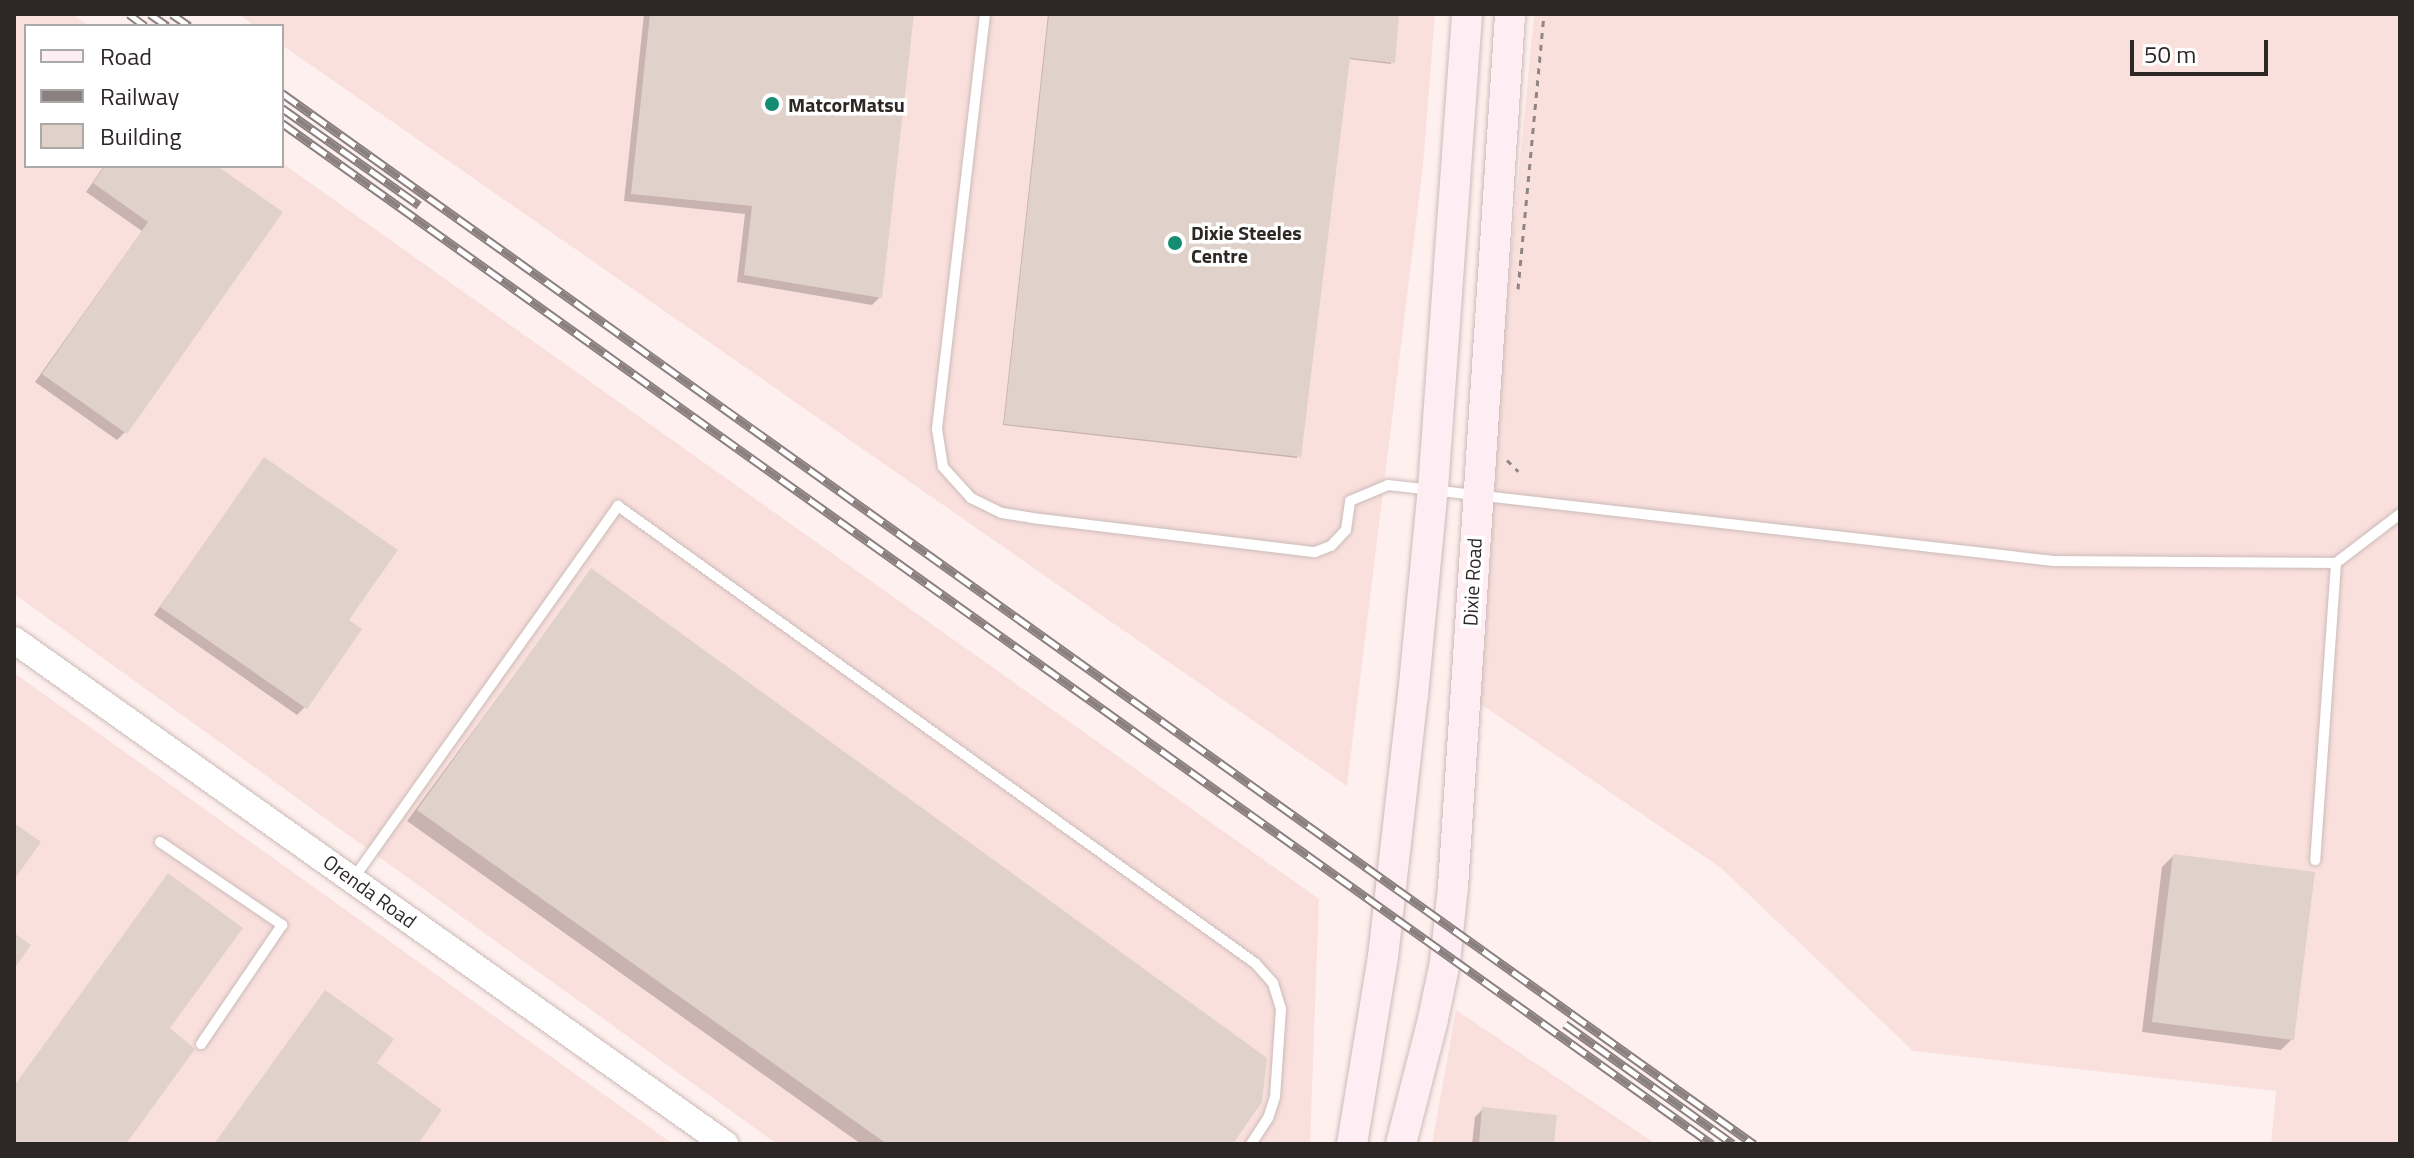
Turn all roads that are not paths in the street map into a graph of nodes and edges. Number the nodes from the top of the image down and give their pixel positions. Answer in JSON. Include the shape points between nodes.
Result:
{"nodes":[{"id":1,"x":985,"y":14,"type":"edge"},
{"id":2,"x":1467,"y":14,"type":"edge"},
{"id":3,"x":1510,"y":14,"type":"edge"},
{"id":4,"x":1433,"y":489,"type":"junction"},
{"id":5,"x":1477,"y":495,"type":"junction"},
{"id":6,"x":2400,"y":514,"type":"edge"},
{"id":7,"x":2336,"y":563,"type":"junction"},
{"id":8,"x":14,"y":640,"type":"edge"},
{"id":9,"x":160,"y":842,"type":"dead end"},
{"id":10,"x":2315,"y":860,"type":"dead end"},
{"id":11,"x":353,"y":879,"type":"junction"},
{"id":12,"x":201,"y":1044,"type":"dead end"},
{"id":13,"x":725,"y":1144,"type":"edge"},
{"id":14,"x":1251,"y":1144,"type":"edge"},
{"id":15,"x":1352,"y":1144,"type":"edge"},
{"id":16,"x":1401,"y":1144,"type":"edge"}],
"edges":[{"from":1,"to":4,"type":"lane","via":[[937,429],[943,467],[971,498],[1002,513],[1032,518],[1315,552],[1331,546],[1346,530],[1350,501],[1388,485]]},
{"from":2,"to":4,"type":"main road"},
{"from":3,"to":5,"type":"main road","name":"Dixie Road"},
{"from":4,"to":5,"type":"lane"},
{"from":4,"to":15,"type":"main road","via":[[1385,942]]},
{"from":5,"to":7,"type":"lane","via":[[2054,561]]},
{"from":5,"to":16,"type":"main road","name":"Dixie Road","via":[[1445,962]]},
{"from":6,"to":7,"type":"lane"},
{"from":7,"to":10,"type":"lane"},
{"from":8,"to":11,"type":"street","name":"Orenda Road"},
{"from":9,"to":12,"type":"lane","via":[[282,925]]},
{"from":11,"to":13,"type":"street","name":"Orenda Road"},
{"from":11,"to":14,"type":"lane","via":[[618,506],[1255,963],[1273,983],[1281,1009],[1275,1097]]}]}
